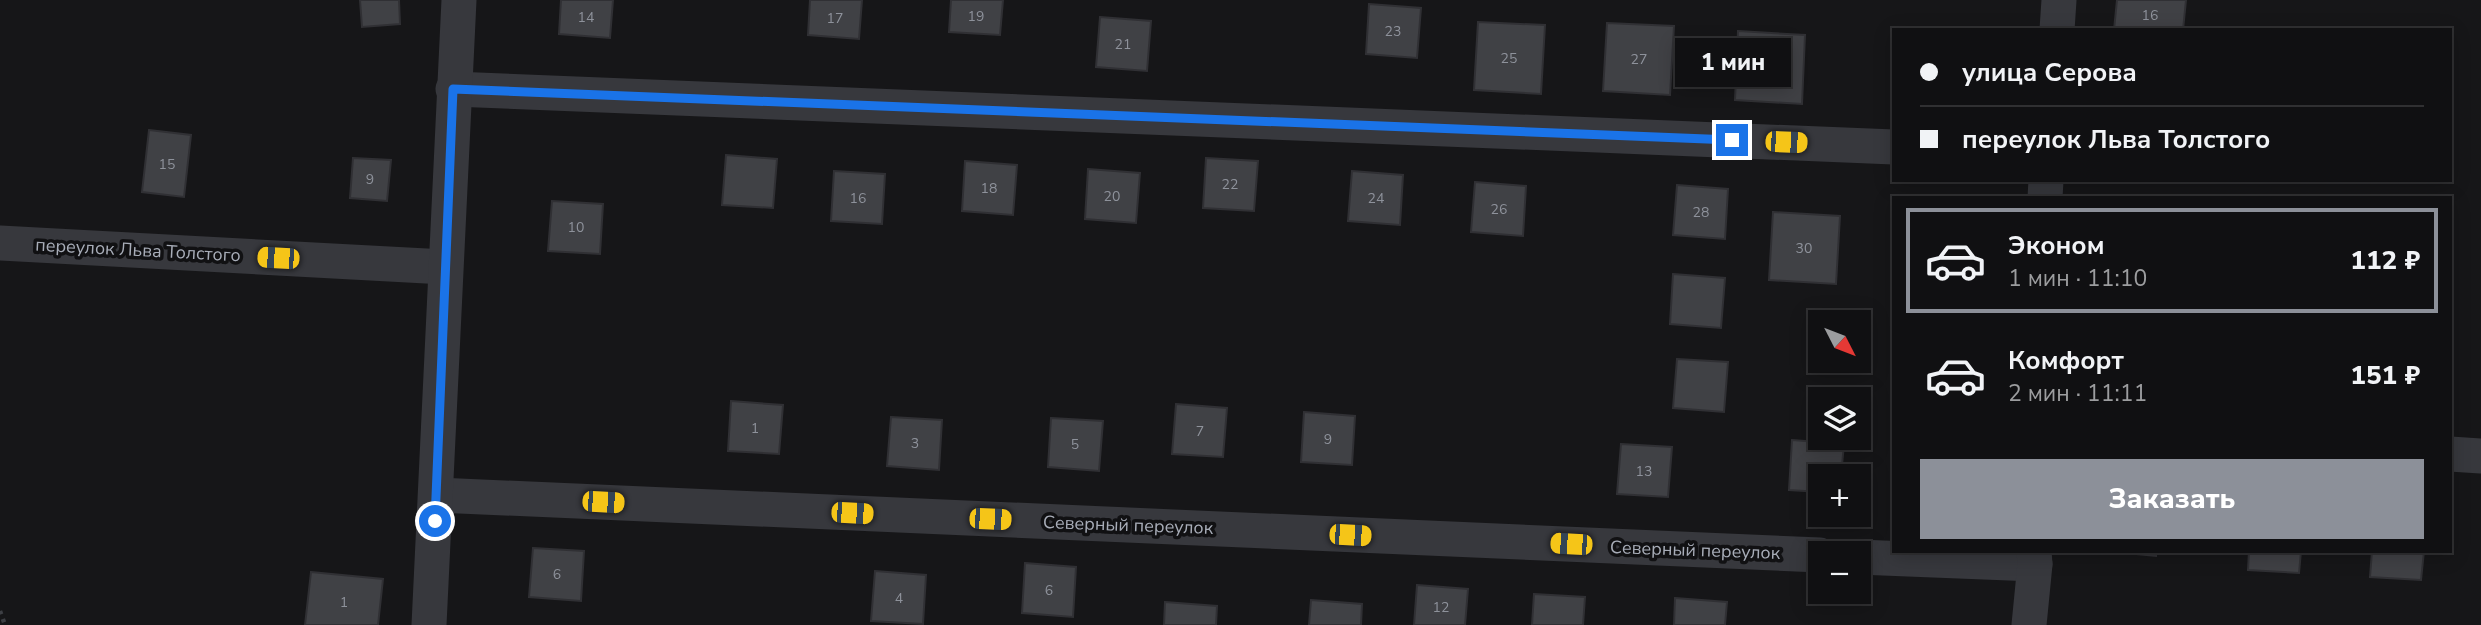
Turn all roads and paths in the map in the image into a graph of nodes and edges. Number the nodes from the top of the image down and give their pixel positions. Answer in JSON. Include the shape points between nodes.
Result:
{"nodes":[{"id":1,"x":459,"y":0,"type":"edge"},
{"id":2,"x":2059,"y":0,"type":"edge"},
{"id":3,"x":2057,"y":28,"type":"edge"},
{"id":4,"x":453,"y":89,"type":"junction"},
{"id":5,"x":1892,"y":147,"type":"edge"},
{"id":6,"x":0,"y":243,"type":"edge"},
{"id":7,"x":444,"y":267,"type":"junction"},
{"id":8,"x":2452,"y":454,"type":"edge"},
{"id":9,"x":2481,"y":456,"type":"edge"},
{"id":10,"x":437,"y":495,"type":"junction"},
{"id":11,"x":1808,"y":554,"type":"edge"},
{"id":12,"x":1871,"y":557,"type":"edge"},
{"id":13,"x":2034,"y":558,"type":"edge"},
{"id":14,"x":0,"y":611,"type":"edge"},
{"id":15,"x":5,"y":625,"type":"edge"},
{"id":16,"x":429,"y":625,"type":"edge"},
{"id":17,"x":2029,"y":625,"type":"edge"}],
"edges":[{"from":1,"to":4,"type":"street"},
{"from":2,"to":3,"type":"street"},
{"from":4,"to":5,"type":"street"},
{"from":4,"to":7,"type":"street"},
{"from":6,"to":7,"type":"street","name":"переулок Льва Толстого"},
{"from":7,"to":10,"type":"street"},
{"from":8,"to":9,"type":"street"},
{"from":10,"to":11,"type":"street","name":"Северный переулок"},
{"from":10,"to":16,"type":"street"},
{"from":12,"to":13,"type":"street"},
{"from":13,"to":17,"type":"street"},
{"from":14,"to":15,"type":"path"}]}
